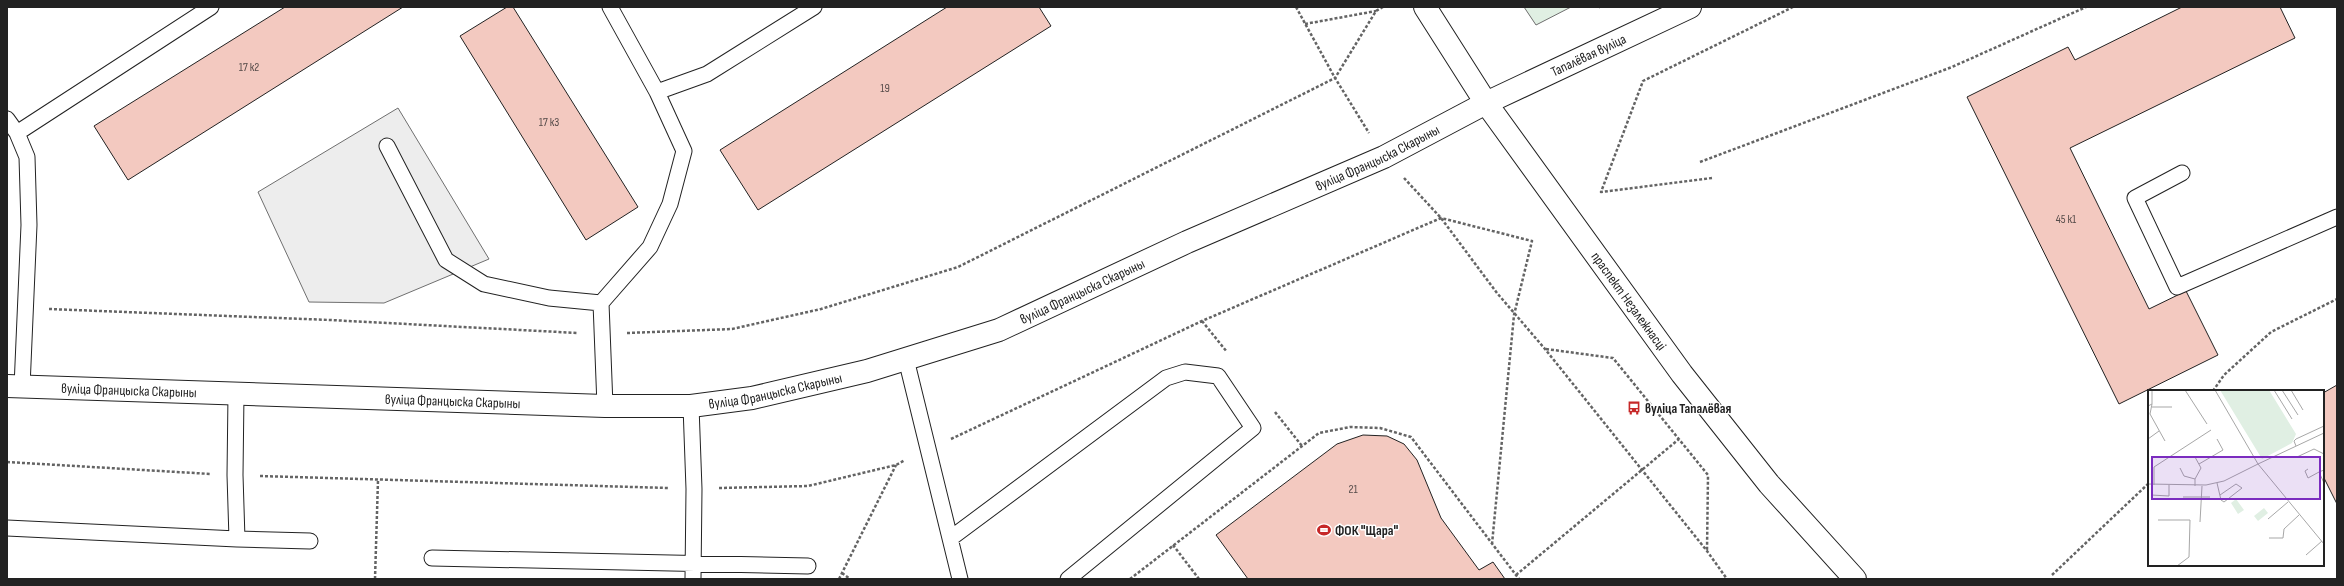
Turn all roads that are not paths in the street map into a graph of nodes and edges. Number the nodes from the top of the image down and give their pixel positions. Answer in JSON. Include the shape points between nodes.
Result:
{"nodes":[{"id":1,"x":211,"y":7,"type":"edge"},
{"id":2,"x":610,"y":7,"type":"edge"},
{"id":3,"x":814,"y":7,"type":"edge"},
{"id":4,"x":1425,"y":7,"type":"edge"},
{"id":5,"x":1690,"y":7,"type":"edge"},
{"id":6,"x":657,"y":92,"type":"junction"},
{"id":7,"x":1486,"y":103,"type":"junction"},
{"id":8,"x":7,"y":119,"type":"edge"},
{"id":9,"x":17,"y":132,"type":"junction"},
{"id":10,"x":387,"y":146,"type":"dead end"},
{"id":11,"x":2182,"y":173,"type":"dead end"},
{"id":12,"x":2337,"y":217,"type":"edge"},
{"id":13,"x":601,"y":303,"type":"junction"},
{"id":14,"x":906,"y":359,"type":"junction"},
{"id":15,"x":15,"y":387,"type":"edge"},
{"id":16,"x":236,"y":394,"type":"junction"},
{"id":17,"x":605,"y":406,"type":"junction"},
{"id":18,"x":691,"y":406,"type":"junction"},
{"id":19,"x":7,"y":528,"type":"edge"},
{"id":20,"x":951,"y":538,"type":"junction"},
{"id":21,"x":238,"y":539,"type":"junction"},
{"id":22,"x":310,"y":541,"type":"dead end"},
{"id":23,"x":432,"y":558,"type":"dead end"},
{"id":24,"x":694,"y":564,"type":"junction"},
{"id":25,"x":808,"y":566,"type":"dead end"},
{"id":26,"x":693,"y":579,"type":"edge"},
{"id":27,"x":960,"y":579,"type":"edge"},
{"id":28,"x":1068,"y":579,"type":"edge"},
{"id":29,"x":1854,"y":579,"type":"edge"}],
"edges":[{"from":1,"to":9,"type":"lane"},
{"from":2,"to":6,"type":"lane"},
{"from":3,"to":6,"type":"lane","via":[[707,74]]},
{"from":4,"to":7,"type":"street","name":"праспект Незалежнасці"},
{"from":5,"to":7,"type":"street","name":"Тапалёвая вуліца"},
{"from":6,"to":13,"type":"lane","via":[[684,151],[670,204],[650,247]]},
{"from":7,"to":14,"type":"street","name":"вуліца Францыска Скарыны","via":[[1384,157],[1187,242],[999,330]]},
{"from":7,"to":29,"type":"street","name":"праспект Незалежнасці","via":[[1682,374],[1769,484]]},
{"from":8,"to":9,"type":"lane"},
{"from":9,"to":15,"type":"lane","via":[[27,157],[29,225],[26,308]]},
{"from":10,"to":13,"type":"lane","via":[[446,260],[484,284],[549,298]]},
{"from":11,"to":12,"type":"lane","via":[[2135,198],[2176,287]]},
{"from":13,"to":17,"type":"lane"},
{"from":14,"to":18,"type":"street","name":"вуліца Францыска Скарыны","via":[[867,371],[752,398]]},
{"from":14,"to":20,"type":"lane"},
{"from":15,"to":16,"type":"street","name":"вуліца Францыска Скарыны"},
{"from":16,"to":17,"type":"street","name":"вуліца Францыска Скарыны"},
{"from":16,"to":21,"type":"lane","via":[[235,476]]},
{"from":17,"to":18,"type":"street","name":"вуліца Францыска Скарыны"},
{"from":18,"to":24,"type":"lane"},
{"from":19,"to":21,"type":"lane"},
{"from":20,"to":27,"type":"lane"},
{"from":20,"to":28,"type":"lane","via":[[1166,378],[1184,372],[1218,376],[1253,428]]},
{"from":21,"to":22,"type":"lane"},
{"from":23,"to":24,"type":"lane"},
{"from":24,"to":25,"type":"lane"},
{"from":24,"to":26,"type":"lane"}]}
